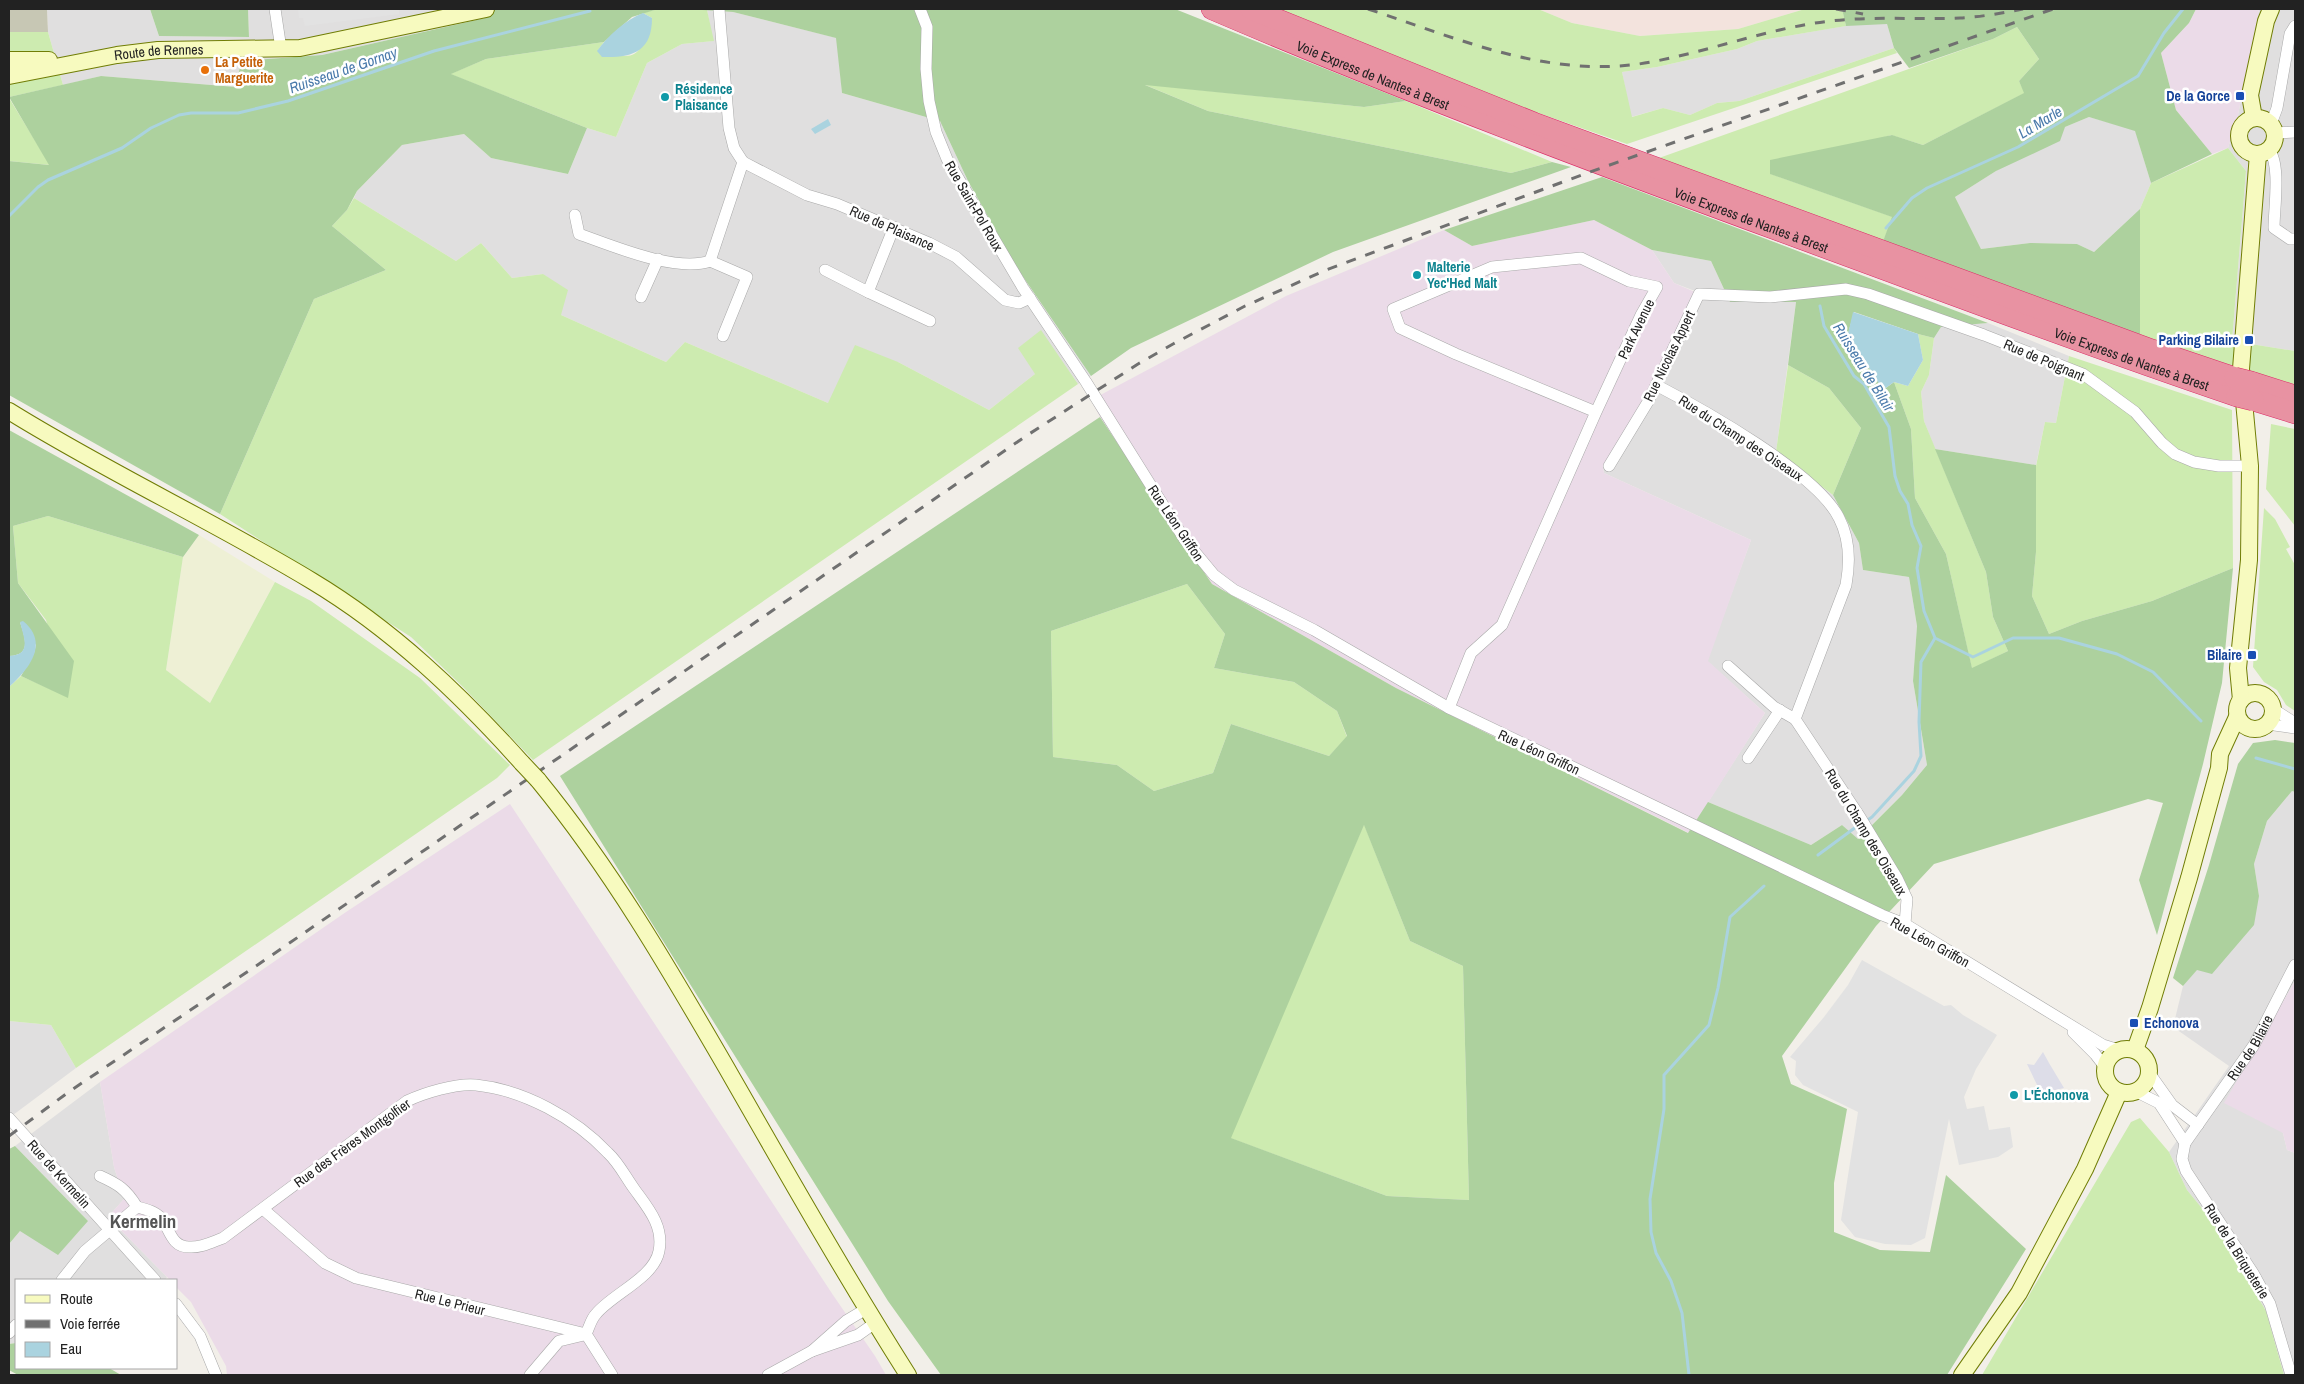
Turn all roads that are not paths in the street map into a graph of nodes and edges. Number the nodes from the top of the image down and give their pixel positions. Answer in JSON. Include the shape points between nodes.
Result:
{"nodes":[{"id":1,"x":275,"y":9,"type":"edge"},
{"id":2,"x":486,"y":9,"type":"edge"},
{"id":3,"x":719,"y":9,"type":"edge"},
{"id":4,"x":920,"y":9,"type":"edge"},
{"id":5,"x":1212,"y":9,"type":"edge"},
{"id":6,"x":1251,"y":9,"type":"edge"},
{"id":7,"x":2267,"y":13,"type":"edge"},
{"id":8,"x":2295,"y":26,"type":"edge"},
{"id":9,"x":281,"y":49,"type":"junction"},
{"id":10,"x":9,"y":72,"type":"edge"},
{"id":11,"x":2254,"y":118,"type":"junction"},
{"id":12,"x":2274,"y":129,"type":"junction"},
{"id":13,"x":2295,"y":132,"type":"edge"},
{"id":14,"x":2264,"y":152,"type":"junction"},
{"id":15,"x":743,"y":162,"type":"junction"},
{"id":16,"x":575,"y":215,"type":"dead end"},
{"id":17,"x":894,"y":227,"type":"junction"},
{"id":18,"x":2295,"y":239,"type":"edge"},
{"id":19,"x":658,"y":258,"type":"junction"},
{"id":20,"x":710,"y":260,"type":"junction"},
{"id":21,"x":825,"y":270,"type":"dead end"},
{"id":22,"x":1846,"y":289,"type":"joint"},
{"id":23,"x":868,"y":292,"type":"junction"},
{"id":24,"x":641,"y":297,"type":"dead end"},
{"id":25,"x":1030,"y":298,"type":"junction"},
{"id":26,"x":930,"y":321,"type":"dead end"},
{"id":27,"x":723,"y":336,"type":"dead end"},
{"id":28,"x":1086,"y":382,"type":"joint"},
{"id":29,"x":1656,"y":386,"type":"junction"},
{"id":30,"x":2244,"y":389,"type":"junction"},
{"id":31,"x":2295,"y":396,"type":"edge"},
{"id":32,"x":9,"y":411,"type":"edge"},
{"id":33,"x":1596,"y":412,"type":"junction"},
{"id":34,"x":2295,"y":413,"type":"edge"},
{"id":35,"x":1609,"y":466,"type":"dead end"},
{"id":36,"x":2250,"y":466,"type":"junction"},
{"id":37,"x":2240,"y":661,"type":"junction"},
{"id":38,"x":1728,"y":666,"type":"dead end"},
{"id":39,"x":2259,"y":694,"type":"junction"},
{"id":40,"x":2241,"y":700,"type":"junction"},
{"id":41,"x":1449,"y":708,"type":"junction"},
{"id":42,"x":1780,"y":710,"type":"junction"},
{"id":43,"x":2237,"y":717,"type":"junction"},
{"id":44,"x":2270,"y":717,"type":"junction"},
{"id":45,"x":1795,"y":719,"type":"junction"},
{"id":46,"x":2295,"y":723,"type":"edge"},
{"id":47,"x":2295,"y":728,"type":"edge"},
{"id":48,"x":2249,"y":729,"type":"junction"},
{"id":49,"x":1748,"y":758,"type":"dead end"},
{"id":50,"x":2219,"y":768,"type":"junction"},
{"id":51,"x":1905,"y":924,"type":"junction"},
{"id":52,"x":2295,"y":965,"type":"edge"},
{"id":53,"x":2059,"y":1018,"type":"junction"},
{"id":54,"x":2127,"y":1050,"type":"junction"},
{"id":55,"x":2105,"y":1067,"type":"junction"},
{"id":56,"x":2150,"y":1074,"type":"junction"},
{"id":57,"x":2119,"y":1092,"type":"junction"},
{"id":58,"x":2137,"y":1092,"type":"junction"},
{"id":59,"x":9,"y":1118,"type":"edge"},
{"id":60,"x":2198,"y":1124,"type":"junction"},
{"id":61,"x":2185,"y":1143,"type":"junction"},
{"id":62,"x":100,"y":1176,"type":"dead end"},
{"id":63,"x":136,"y":1207,"type":"junction"},
{"id":64,"x":263,"y":1209,"type":"junction"},
{"id":65,"x":108,"y":1229,"type":"junction"},
{"id":66,"x":63,"y":1279,"type":"edge"},
{"id":67,"x":154,"y":1279,"type":"edge"},
{"id":68,"x":178,"y":1307,"type":"edge"},
{"id":69,"x":866,"y":1309,"type":"junction"},
{"id":70,"x":875,"y":1323,"type":"junction"},
{"id":71,"x":586,"y":1334,"type":"junction"},
{"id":72,"x":812,"y":1351,"type":"junction"},
{"id":73,"x":216,"y":1375,"type":"edge"},
{"id":74,"x":530,"y":1375,"type":"edge"},
{"id":75,"x":612,"y":1375,"type":"edge"},
{"id":76,"x":768,"y":1375,"type":"edge"},
{"id":77,"x":908,"y":1375,"type":"edge"},
{"id":78,"x":1962,"y":1375,"type":"edge"},
{"id":79,"x":2291,"y":1375,"type":"edge"}],
"edges":[{"from":1,"to":9,"type":"street"},
{"from":2,"to":9,"type":"main road","name":"Route de Rennes","via":[[300,48]]},
{"from":3,"to":15,"type":"street","via":[[729,128],[734,148]]},
{"from":4,"to":25,"type":"street","name":"Rue Saint-Pol Roux","via":[[927,27],[929,101],[946,159]]},
{"from":5,"to":30,"type":"highway","name":"Voie Express de Nantes à Brest","via":[[1541,142],[2055,332]]},
{"from":6,"to":30,"type":"highway","name":"Voie Express de Nantes à Brest","via":[[1534,123],[2152,350]]},
{"from":7,"to":11,"type":"main road","via":[[2250,95]]},
{"from":8,"to":12,"type":"street","via":[[2290,34]]},
{"from":9,"to":10,"type":"main road","name":"Route de Rennes","via":[[173,49],[86,60],[49,60]]},
{"from":11,"to":12,"type":"main road","via":[[2262,118]]},
{"from":11,"to":14,"type":"main road","via":[[2246,121],[2240,129],[2239,139],[2249,152]]},
{"from":12,"to":13,"type":"street"},
{"from":12,"to":14,"type":"main road","via":[[2275,142]]},
{"from":14,"to":18,"type":"street","via":[[2274,155],[2276,166],[2274,228]]},
{"from":14,"to":36,"type":"main road","via":[[2242,369]]},
{"from":15,"to":17,"type":"street","name":"Rue de Plaisance","via":[[808,195]]},
{"from":15,"to":20,"type":"street"},
{"from":16,"to":19,"type":"street","via":[[579,234],[629,252]]},
{"from":17,"to":23,"type":"street"},
{"from":17,"to":25,"type":"street","name":"Rue de Plaisance","via":[[956,257],[1005,300],[1019,303]]},
{"from":19,"to":20,"type":"street","via":[[697,265]]},
{"from":19,"to":24,"type":"street"},
{"from":20,"to":27,"type":"street","via":[[747,277]]},
{"from":21,"to":23,"type":"street"},
{"from":22,"to":29,"type":"street","name":"Rue Nicolas Appert","via":[[1770,297],[1699,294]]},
{"from":22,"to":36,"type":"street","name":"Rue de Poignant","via":[[1927,314],[2083,374],[2135,412],[2175,454],[2194,462]]},
{"from":23,"to":26,"type":"street"},
{"from":25,"to":28,"type":"street","name":"Rue Saint-Pol Roux"},
{"from":28,"to":41,"type":"street","name":"Rue Léon Griffon","via":[[1185,540],[1214,575],[1234,590],[1314,630]]},
{"from":29,"to":35,"type":"street","name":"Rue Nicolas Appert"},
{"from":29,"to":45,"type":"street","name":"Rue du Champ des Oiseaux","via":[[1796,471],[1839,518],[1848,543],[1850,568]]},
{"from":30,"to":31,"type":"highway","name":"Voie Express de Nantes à Brest"},
{"from":30,"to":34,"type":"highway","name":"Voie Express de Nantes à Brest"},
{"from":32,"to":69,"type":"main road","bridge":true,"via":[[313,581],[397,640],[452,688],[538,780],[594,853],[653,943]]},
{"from":33,"to":33,"type":"street","name":"Park Avenue","via":[[1657,287],[1628,281],[1581,258],[1492,267],[1393,309],[1400,328]]},
{"from":33,"to":41,"type":"street","via":[[1502,625],[1471,653]]},
{"from":36,"to":37,"type":"main road","via":[[2249,560]]},
{"from":37,"to":39,"type":"main road"},
{"from":37,"to":40,"type":"main road","via":[[2238,681]]},
{"from":38,"to":42,"type":"street","name":"Rue du Champ des Oiseaux"},
{"from":39,"to":40,"type":"main road","via":[[2249,694]]},
{"from":39,"to":44,"type":"main road","via":[[2268,699]]},
{"from":40,"to":43,"type":"main road"},
{"from":41,"to":51,"type":"street","name":"Rue Léon Griffon"},
{"from":42,"to":45,"type":"street","name":"Rue du Champ des Oiseaux"},
{"from":42,"to":49,"type":"street"},
{"from":43,"to":48,"type":"main road"},
{"from":43,"to":50,"type":"main road","via":[[2220,754]]},
{"from":44,"to":46,"type":"street"},
{"from":44,"to":47,"type":"street"},
{"from":44,"to":48,"type":"main road","via":[[2259,729]]},
{"from":45,"to":51,"type":"street","name":"Rue du Champ des Oiseaux","via":[[1897,878],[1907,899]]},
{"from":48,"to":50,"type":"main road","via":[[2229,750]]},
{"from":50,"to":54,"type":"main road","via":[[2150,1008]]},
{"from":51,"to":53,"type":"street","name":"Rue Léon Griffon"},
{"from":52,"to":60,"type":"street","name":"Rue de Bilaire","via":[[2254,1045]]},
{"from":53,"to":54,"type":"street","name":"Rue Léon Griffon","via":[[2103,1045]]},
{"from":53,"to":55,"type":"street","name":"Rue Léon Griffon"},
{"from":54,"to":55,"type":"main road","via":[[2111,1055]]},
{"from":54,"to":56,"type":"main road","via":[[2145,1057]]},
{"from":55,"to":57,"type":"main road","via":[[2110,1085]]},
{"from":56,"to":58,"type":"main road","via":[[2146,1084]]},
{"from":56,"to":60,"type":"street","via":[[2172,1105]]},
{"from":57,"to":58,"type":"main road"},
{"from":57,"to":78,"type":"main road","via":[[2085,1170],[2019,1293]]},
{"from":58,"to":61,"type":"street","via":[[2159,1104]]},
{"from":59,"to":65,"type":"street","name":"Rue de Kermelin"},
{"from":60,"to":61,"type":"street","name":"Rue de Bilaire"},
{"from":61,"to":79,"type":"street","name":"Rue de la Briqueterie","via":[[2182,1159],[2186,1171],[2270,1304]]},
{"from":62,"to":63,"type":"street","via":[[128,1192]]},
{"from":63,"to":64,"type":"street","name":"Rue des Frères Montgolfier","via":[[151,1210],[177,1244],[187,1248],[223,1238]]},
{"from":63,"to":65,"type":"street"},
{"from":64,"to":71,"type":"street","name":"Rue Le Prieur","via":[[325,1263],[356,1278]]},
{"from":64,"to":71,"type":"street","name":"Rue des Frères Montgolfier","via":[[406,1101],[426,1092],[475,1084],[513,1093],[550,1109],[587,1133],[610,1154],[652,1214],[661,1234],[659,1252],[650,1268],[595,1314]]},
{"from":65,"to":66,"type":"street"},
{"from":65,"to":67,"type":"street","name":"Rue de Kermelin"},
{"from":68,"to":73,"type":"street","via":[[200,1336]]},
{"from":69,"to":70,"type":"main road"},
{"from":69,"to":72,"type":"street","via":[[846,1321]]},
{"from":70,"to":72,"type":"street","via":[[858,1335]]},
{"from":70,"to":77,"type":"main road"},
{"from":71,"to":74,"type":"street","via":[[559,1341]]},
{"from":71,"to":75,"type":"street"},
{"from":72,"to":76,"type":"street"}]}
